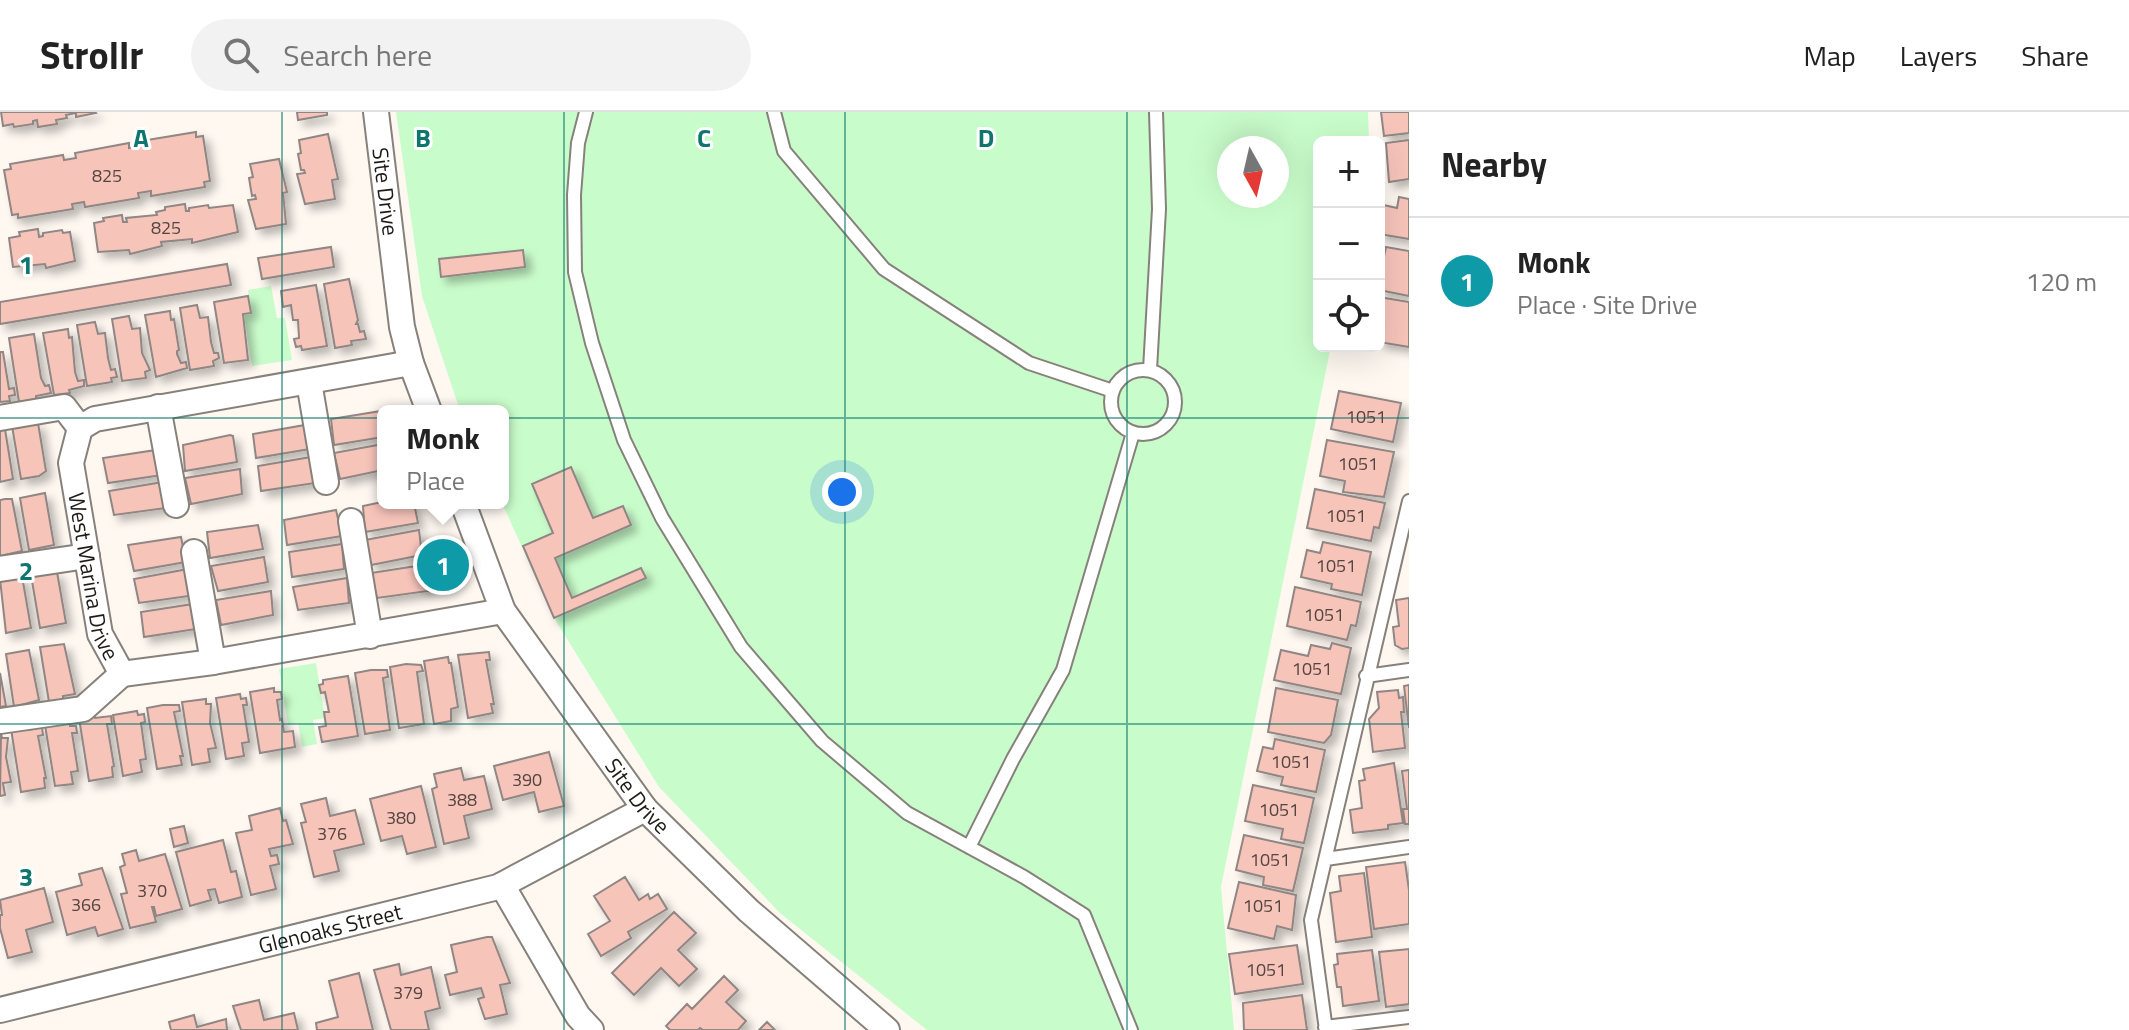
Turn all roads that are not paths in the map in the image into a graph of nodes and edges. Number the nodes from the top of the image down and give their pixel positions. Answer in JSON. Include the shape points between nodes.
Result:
{"nodes":[{"id":1,"x":376,"y":112,"type":"edge"},
{"id":2,"x":586,"y":112,"type":"edge"},
{"id":3,"x":774,"y":112,"type":"edge"},
{"id":4,"x":1156,"y":112,"type":"edge"},
{"id":5,"x":411,"y":363,"type":"junction"},
{"id":6,"x":1150,"y":370,"type":"junction"},
{"id":7,"x":309,"y":382,"type":"junction"},
{"id":8,"x":1113,"y":391,"type":"junction"},
{"id":9,"x":427,"y":405,"type":"edge"},
{"id":10,"x":158,"y":407,"type":"junction"},
{"id":11,"x":0,"y":418,"type":"edge"},
{"id":12,"x":80,"y":428,"type":"junction"},
{"id":13,"x":1133,"y":433,"type":"junction"},
{"id":14,"x":326,"y":482,"type":"dead end"},
{"id":15,"x":1409,"y":501,"type":"edge"},
{"id":16,"x":176,"y":505,"type":"dead end"},
{"id":17,"x":465,"y":509,"type":"edge"},
{"id":18,"x":351,"y":521,"type":"dead end"},
{"id":19,"x":194,"y":552,"type":"dead end"},
{"id":20,"x":87,"y":556,"type":"junction"},
{"id":21,"x":0,"y":569,"type":"edge"},
{"id":22,"x":503,"y":611,"type":"junction"},
{"id":23,"x":370,"y":636,"type":"junction"},
{"id":24,"x":213,"y":662,"type":"junction"},
{"id":25,"x":1409,"y":670,"type":"edge"},
{"id":26,"x":122,"y":674,"type":"junction"},
{"id":27,"x":1366,"y":676,"type":"junction"},
{"id":28,"x":0,"y":721,"type":"edge"},
{"id":29,"x":645,"y":809,"type":"junction"},
{"id":30,"x":969,"y":847,"type":"junction"},
{"id":31,"x":1409,"y":847,"type":"edge"},
{"id":32,"x":1326,"y":859,"type":"junction"},
{"id":33,"x":502,"y":885,"type":"junction"},
{"id":34,"x":0,"y":1010,"type":"edge"},
{"id":35,"x":1409,"y":1017,"type":"edge"},
{"id":36,"x":1325,"y":1029,"type":"edge"},
{"id":37,"x":591,"y":1030,"type":"edge"},
{"id":38,"x":887,"y":1030,"type":"edge"},
{"id":39,"x":1131,"y":1030,"type":"edge"}],
"edges":[{"from":1,"to":5,"type":"street","name":"Site Drive"},
{"from":2,"to":30,"type":"lane","via":[[575,182],[575,272],[624,440],[662,518],[741,647],[822,741],[907,813]]},
{"from":3,"to":8,"type":"lane","via":[[784,151],[884,269],[1029,363]]},
{"from":4,"to":6,"type":"lane","via":[[1159,209]]},
{"from":5,"to":7,"type":"street"},
{"from":5,"to":9,"type":"street","name":"Site Drive"},
{"from":6,"to":8,"type":"lane","via":[[1124,375]]},
{"from":6,"to":13,"type":"lane","via":[[1172,387],[1175,409],[1156,432]]},
{"from":7,"to":10,"type":"street"},
{"from":7,"to":14,"type":"street"},
{"from":8,"to":13,"type":"lane","via":[[1115,419]]},
{"from":10,"to":12,"type":"street","via":[[95,419]]},
{"from":10,"to":16,"type":"street"},
{"from":11,"to":12,"type":"street","via":[[64,407]]},
{"from":12,"to":20,"type":"street","name":"West Marina Drive","via":[[71,463]]},
{"from":13,"to":30,"type":"lane","via":[[1063,670]]},
{"from":15,"to":27,"type":"lane"},
{"from":17,"to":22,"type":"street","name":"Site Drive"},
{"from":18,"to":23,"type":"street"},
{"from":19,"to":24,"type":"street"},
{"from":20,"to":21,"type":"street"},
{"from":20,"to":26,"type":"street","name":"West Marina Drive","via":[[100,634]]},
{"from":22,"to":23,"type":"street","name":"West Marina Drive"},
{"from":22,"to":29,"type":"street","name":"Site Drive"},
{"from":23,"to":24,"type":"street","name":"West Marina Drive"},
{"from":24,"to":26,"type":"street","name":"West Marina Drive"},
{"from":25,"to":27,"type":"lane"},
{"from":26,"to":28,"type":"street","via":[[83,709]]},
{"from":27,"to":32,"type":"lane"},
{"from":29,"to":33,"type":"street","name":"Glenoaks Street"},
{"from":29,"to":38,"type":"street","name":"Site Drive","via":[[749,911]]},
{"from":30,"to":39,"type":"lane","via":[[1084,915]]},
{"from":31,"to":32,"type":"lane"},
{"from":32,"to":36,"type":"lane","via":[[1311,920]]},
{"from":33,"to":34,"type":"street","name":"Glenoaks Street"},
{"from":33,"to":37,"type":"street"},
{"from":35,"to":36,"type":"lane"}]}
